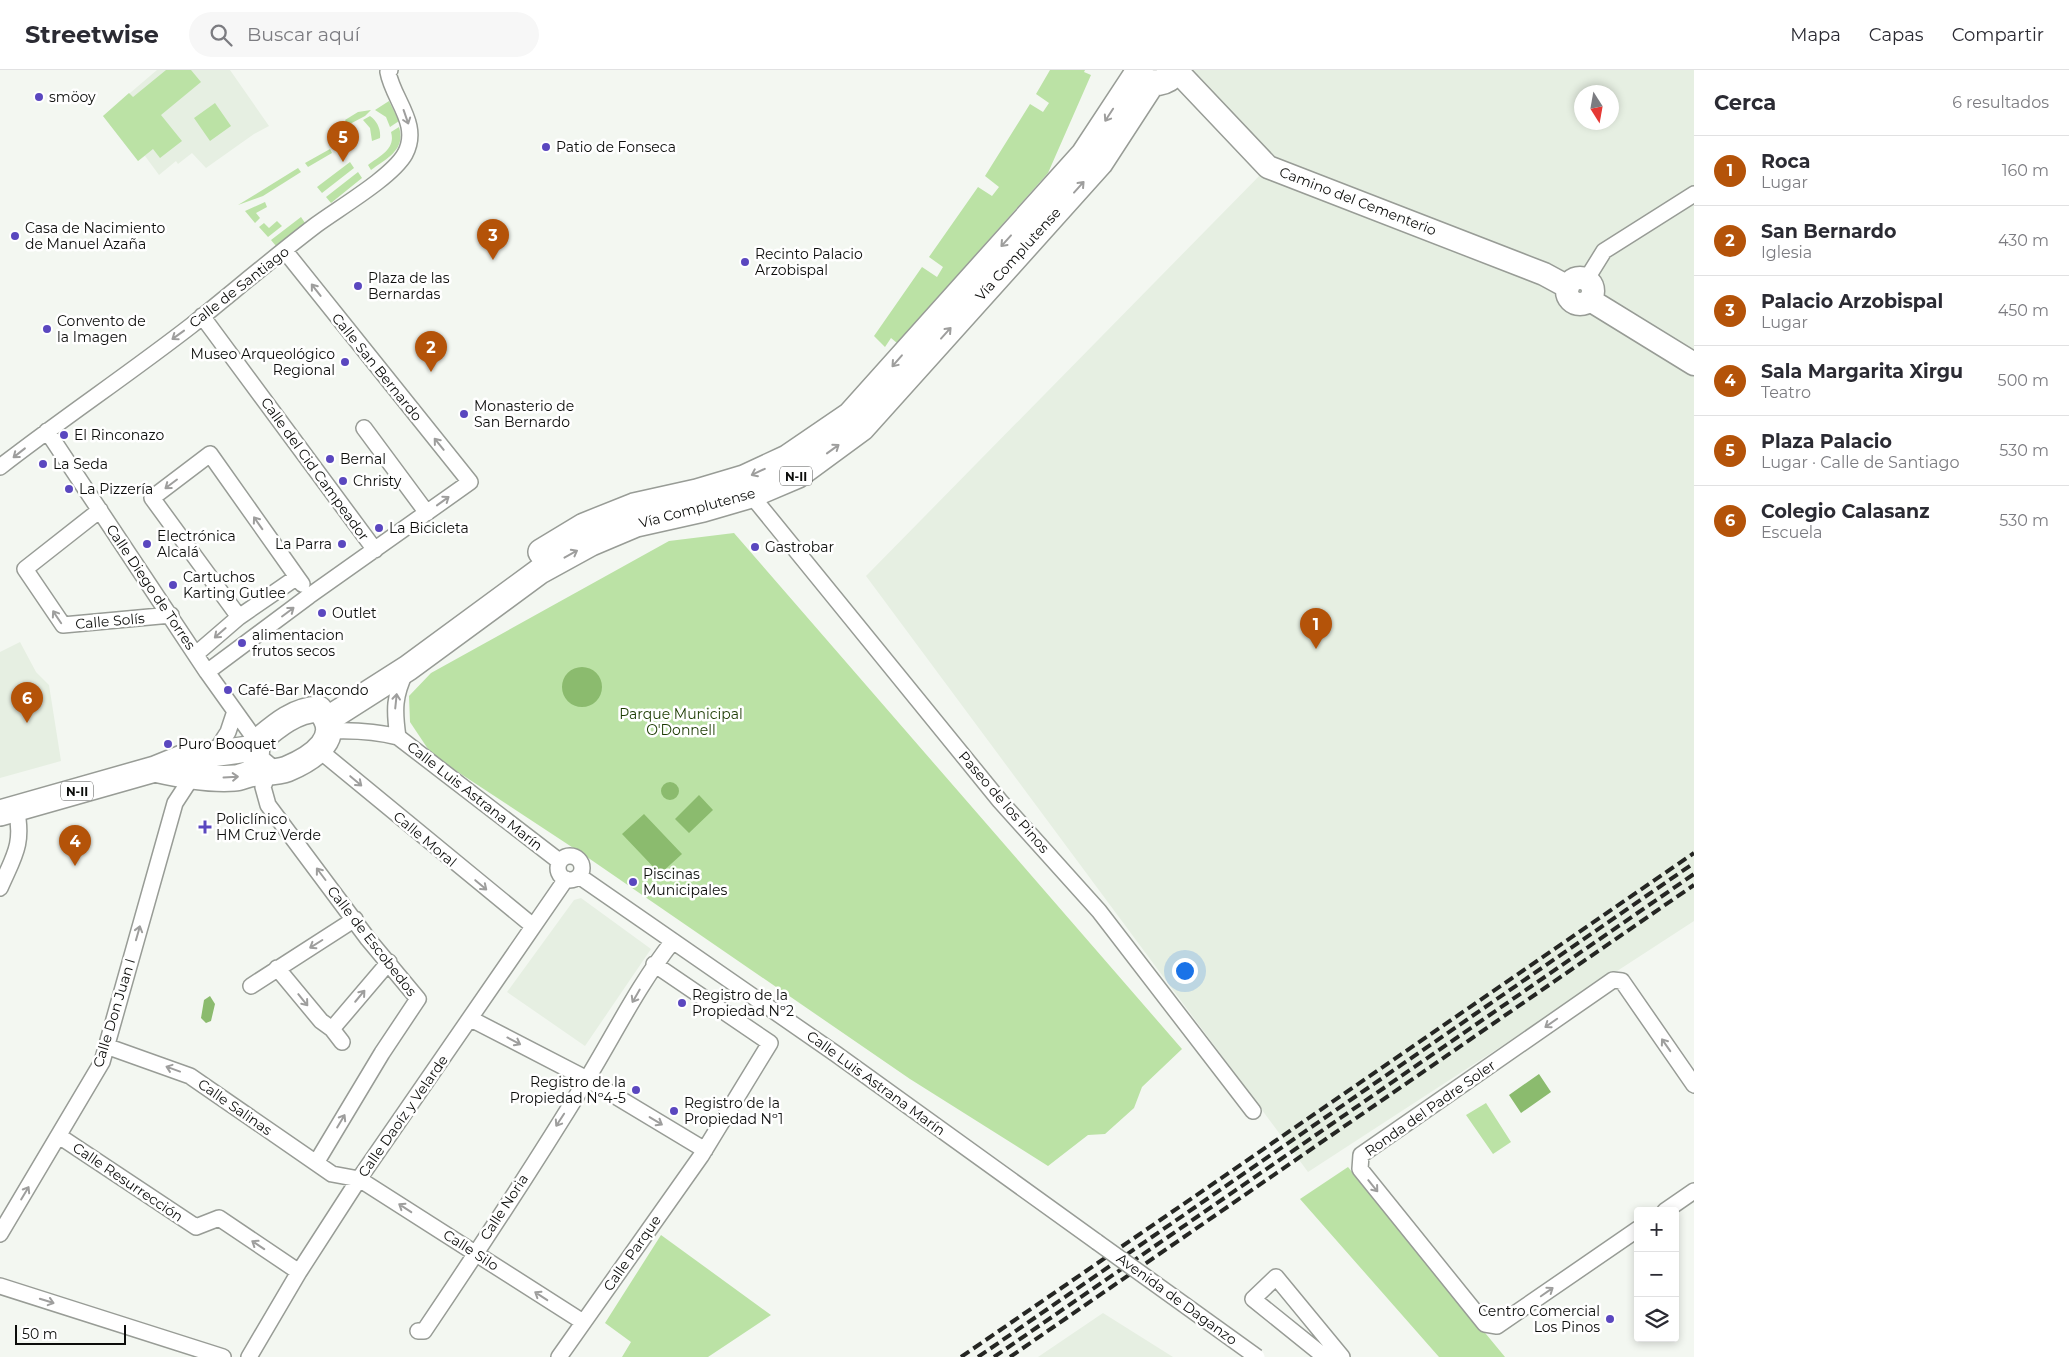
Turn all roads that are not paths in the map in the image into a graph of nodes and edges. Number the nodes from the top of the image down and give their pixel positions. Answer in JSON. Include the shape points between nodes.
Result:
{"nodes":[{"id":1,"x":389,"y":71,"type":"edge"},
{"id":2,"x":1178,"y":71,"type":"edge"},
{"id":3,"x":1140,"y":76,"type":"edge"},
{"id":4,"x":1694,"y":194,"type":"edge"},
{"id":5,"x":285,"y":251,"type":"junction"},
{"id":6,"x":1581,"y":289,"type":"junction"},
{"id":7,"x":202,"y":316,"type":"junction"},
{"id":8,"x":1694,"y":364,"type":"edge"},
{"id":9,"x":364,"y":428,"type":"dead end"},
{"id":10,"x":47,"y":431,"type":"junction"},
{"id":11,"x":0,"y":467,"type":"edge"},
{"id":12,"x":751,"y":495,"type":"junction"},
{"id":13,"x":100,"y":510,"type":"junction"},
{"id":14,"x":426,"y":514,"type":"junction"},
{"id":15,"x":375,"y":550,"type":"junction"},
{"id":16,"x":297,"y":577,"type":"junction"},
{"id":17,"x":309,"y":596,"type":"junction"},
{"id":18,"x":171,"y":615,"type":"junction"},
{"id":19,"x":239,"y":617,"type":"junction"},
{"id":20,"x":196,"y":654,"type":"junction"},
{"id":21,"x":408,"y":668,"type":"junction"},
{"id":22,"x":207,"y":672,"type":"junction"},
{"id":23,"x":235,"y":711,"type":"junction"},
{"id":24,"x":324,"y":727,"type":"junction"},
{"id":25,"x":398,"y":737,"type":"junction"},
{"id":26,"x":257,"y":745,"type":"junction"},
{"id":27,"x":214,"y":754,"type":"junction"},
{"id":28,"x":155,"y":769,"type":"junction"},
{"id":29,"x":269,"y":771,"type":"junction"},
{"id":30,"x":192,"y":777,"type":"junction"},
{"id":31,"x":8,"y":810,"type":"edge"},
{"id":32,"x":559,"y":861,"type":"junction"},
{"id":33,"x":572,"y":878,"type":"junction"},
{"id":34,"x":0,"y":888,"type":"edge"},
{"id":35,"x":355,"y":919,"type":"junction"},
{"id":36,"x":533,"y":926,"type":"junction"},
{"id":37,"x":672,"y":941,"type":"junction"},
{"id":38,"x":389,"y":962,"type":"junction"},
{"id":39,"x":654,"y":964,"type":"junction"},
{"id":40,"x":277,"y":968,"type":"junction"},
{"id":41,"x":251,"y":986,"type":"dead end"},
{"id":42,"x":471,"y":1019,"type":"junction"},
{"id":43,"x":332,"y":1029,"type":"junction"},
{"id":44,"x":342,"y":1042,"type":"dead end"},
{"id":45,"x":106,"y":1046,"type":"junction"},
{"id":46,"x":587,"y":1079,"type":"junction"},
{"id":47,"x":1694,"y":1085,"type":"edge"},
{"id":48,"x":1253,"y":1111,"type":"dead end"},
{"id":49,"x":59,"y":1136,"type":"junction"},
{"id":50,"x":705,"y":1150,"type":"junction"},
{"id":51,"x":316,"y":1163,"type":"junction"},
{"id":52,"x":359,"y":1179,"type":"junction"},
{"id":53,"x":1694,"y":1190,"type":"edge"},
{"id":54,"x":1671,"y":1207,"type":"edge"},
{"id":55,"x":1634,"y":1232,"type":"edge"},
{"id":56,"x":0,"y":1234,"type":"edge"},
{"id":57,"x":1097,"y":1242,"type":"joint"},
{"id":58,"x":474,"y":1253,"type":"junction"},
{"id":59,"x":299,"y":1272,"type":"junction"},
{"id":60,"x":1,"y":1288,"type":"edge"},
{"id":61,"x":582,"y":1322,"type":"junction"},
{"id":62,"x":418,"y":1331,"type":"dead end"},
{"id":63,"x":223,"y":1357,"type":"edge"},
{"id":64,"x":249,"y":1357,"type":"edge"},
{"id":65,"x":559,"y":1357,"type":"edge"},
{"id":66,"x":1257,"y":1357,"type":"edge"},
{"id":67,"x":1325,"y":1357,"type":"edge"},
{"id":68,"x":1342,"y":1357,"type":"edge"}],
"edges":[{"from":1,"to":5,"type":"street","name":"Calle de Santiago","one_way":true,"via":[[390,86],[407,116],[411,137],[404,155],[390,171]]},
{"from":2,"to":3,"type":"main road","via":[[1168,80]]},
{"from":2,"to":6,"type":"street","name":"Camino del Cementerio","via":[[1268,166]]},
{"from":12,"to":3,"type":"main road","name":"Vía Complutense","number":"N-II","one_way":true,"via":[[798,475],[862,428],[1100,163]]},
{"from":3,"to":24,"type":"main road","name":"Vía Complutense","number":"N-II","one_way":true,"via":[[1084,154],[850,415],[787,458],[744,478],[634,506],[584,526],[530,559],[385,666]]},
{"from":4,"to":6,"type":"street","via":[[1604,251]]},
{"from":5,"to":7,"type":"street","name":"Calle de Santiago"},
{"from":14,"to":5,"type":"street","name":"Calle San Bernardo","one_way":true,"via":[[470,482]]},
{"from":6,"to":8,"type":"street","name":"Camino del Cementerio"},
{"from":7,"to":10,"type":"street","name":"Calle de Santiago","one_way":true},
{"from":7,"to":15,"type":"street","name":"Calle del Cid Campeador"},
{"from":9,"to":14,"type":"street"},
{"from":10,"to":11,"type":"street","name":"Calle de Santiago","one_way":true},
{"from":10,"to":13,"type":"street","name":"Calle Diego de Torres"},
{"from":21,"to":12,"type":"main road","name":"Vía Complutense","number":"N-II","one_way":true,"via":[[540,571],[591,543],[636,524]]},
{"from":12,"to":48,"type":"street","name":"Paseo de los Pinos","via":[[1000,801],[1099,911]]},
{"from":13,"to":18,"type":"street","name":"Calle Diego de Torres"},
{"from":18,"to":13,"type":"street","name":"Calle Solís","one_way":true,"via":[[63,625],[24,568]]},
{"from":14,"to":15,"type":"street"},
{"from":15,"to":17,"type":"street"},
{"from":16,"to":17,"type":"street"},
{"from":16,"to":19,"type":"street"},
{"from":16,"to":19,"type":"street","one_way":true,"via":[[210,454],[152,498]]},
{"from":22,"to":17,"type":"street","one_way":true},
{"from":18,"to":20,"type":"street","name":"Calle Diego de Torres"},
{"from":19,"to":20,"type":"street","one_way":true},
{"from":20,"to":22,"type":"street","name":"Calle Diego de Torres"},
{"from":21,"to":24,"type":"main road","name":"Vía Complutense","number":"N-II"},
{"from":25,"to":21,"type":"street","one_way":true,"via":[[394,705]]},
{"from":22,"to":23,"type":"street","name":"Calle Diego de Torres"},
{"from":23,"to":26,"type":"street","name":"Calle Diego de Torres"},
{"from":23,"to":27,"type":"street","via":[[228,732]]},
{"from":24,"to":25,"type":"street","name":"Calle Luis Astrana Marín"},
{"from":24,"to":26,"type":"main road","via":[[306,709],[292,715]]},
{"from":24,"to":29,"type":"main road","via":[[286,770]]},
{"from":24,"to":36,"type":"street","name":"Calle Moral","one_way":true},
{"from":25,"to":32,"type":"street","name":"Calle Luis Astrana Marín"},
{"from":26,"to":27,"type":"main road","number":"N-II"},
{"from":26,"to":29,"type":"main road","via":[[256,760]]},
{"from":27,"to":28,"type":"main road","number":"N-II","via":[[182,758]]},
{"from":28,"to":30,"type":"main road","number":"N-II"},
{"from":28,"to":31,"type":"main road","number":"N-II"},
{"from":30,"to":29,"type":"main road","number":"N-II","one_way":true,"via":[[236,778]]},
{"from":35,"to":29,"type":"street","name":"Calle de Escobedos","one_way":true,"via":[[268,805],[263,787]]},
{"from":45,"to":30,"type":"street","name":"Calle Don Juan I","one_way":true,"via":[[176,803]]},
{"from":31,"to":34,"type":"street","via":[[21,829],[17,850]]},
{"from":32,"to":33,"type":"street","via":[[559,874]]},
{"from":32,"to":33,"type":"street","via":[[568,856],[577,858],[582,866]]},
{"from":33,"to":36,"type":"street","name":"Calle Daoíz y Velarde"},
{"from":33,"to":37,"type":"street","name":"Calle Luis Astrana Marín"},
{"from":35,"to":38,"type":"street","name":"Calle de Escobedos"},
{"from":35,"to":40,"type":"street","one_way":true},
{"from":36,"to":42,"type":"street","name":"Calle Daoíz y Velarde"},
{"from":37,"to":39,"type":"street","name":"Calle Noria"},
{"from":37,"to":57,"type":"street","name":"Calle Luis Astrana Marín","via":[[836,1054]]},
{"from":43,"to":38,"type":"street","one_way":true},
{"from":51,"to":38,"type":"street","name":"Calle de Escobedos","one_way":true,"via":[[418,999]]},
{"from":39,"to":46,"type":"street","name":"Calle Noria","one_way":true},
{"from":39,"to":50,"type":"street","name":"Calle Parque","via":[[770,1043]]},
{"from":40,"to":41,"type":"street"},
{"from":40,"to":43,"type":"street","one_way":true,"via":[[321,1021]]},
{"from":42,"to":46,"type":"street","one_way":true},
{"from":42,"to":52,"type":"street","name":"Calle Daoíz y Velarde"},
{"from":43,"to":44,"type":"street"},
{"from":45,"to":49,"type":"street","name":"Calle Don Juan I","via":[[102,1062]]},
{"from":51,"to":45,"type":"street","name":"Calle Salinas","one_way":true,"via":[[190,1076]]},
{"from":46,"to":50,"type":"street","one_way":true},
{"from":46,"to":58,"type":"street","name":"Calle Noria","one_way":true},
{"from":47,"to":55,"type":"street","name":"Ronda del Padre Soler","one_way":true,"via":[[1622,981],[1613,980],[1361,1155],[1360,1169],[1485,1324],[1497,1326]]},
{"from":56,"to":49,"type":"street","name":"Calle Don Juan I","one_way":true},
{"from":59,"to":49,"type":"street","name":"Calle Resurrección","one_way":true,"via":[[219,1218],[196,1227]]},
{"from":50,"to":61,"type":"street","name":"Calle Parque"},
{"from":51,"to":52,"type":"street","name":"Calle Salinas","via":[[332,1174]]},
{"from":58,"to":52,"type":"street","name":"Calle Silo","one_way":true},
{"from":52,"to":59,"type":"street","name":"Calle Daoíz y Velarde"},
{"from":53,"to":54,"type":"street"},
{"from":57,"to":66,"type":"street","name":"Avenida de Daganzo","bridge":true},
{"from":61,"to":58,"type":"street","name":"Calle Silo","one_way":true},
{"from":58,"to":62,"type":"street","name":"Calle Noria","via":[[424,1331]]},
{"from":59,"to":64,"type":"street","name":"Calle Daoíz y Velarde"},
{"from":60,"to":63,"type":"street","one_way":true},
{"from":61,"to":65,"type":"street","name":"Calle Parque"},
{"from":67,"to":68,"type":"street","via":[[1253,1300],[1276,1278]]}]}
